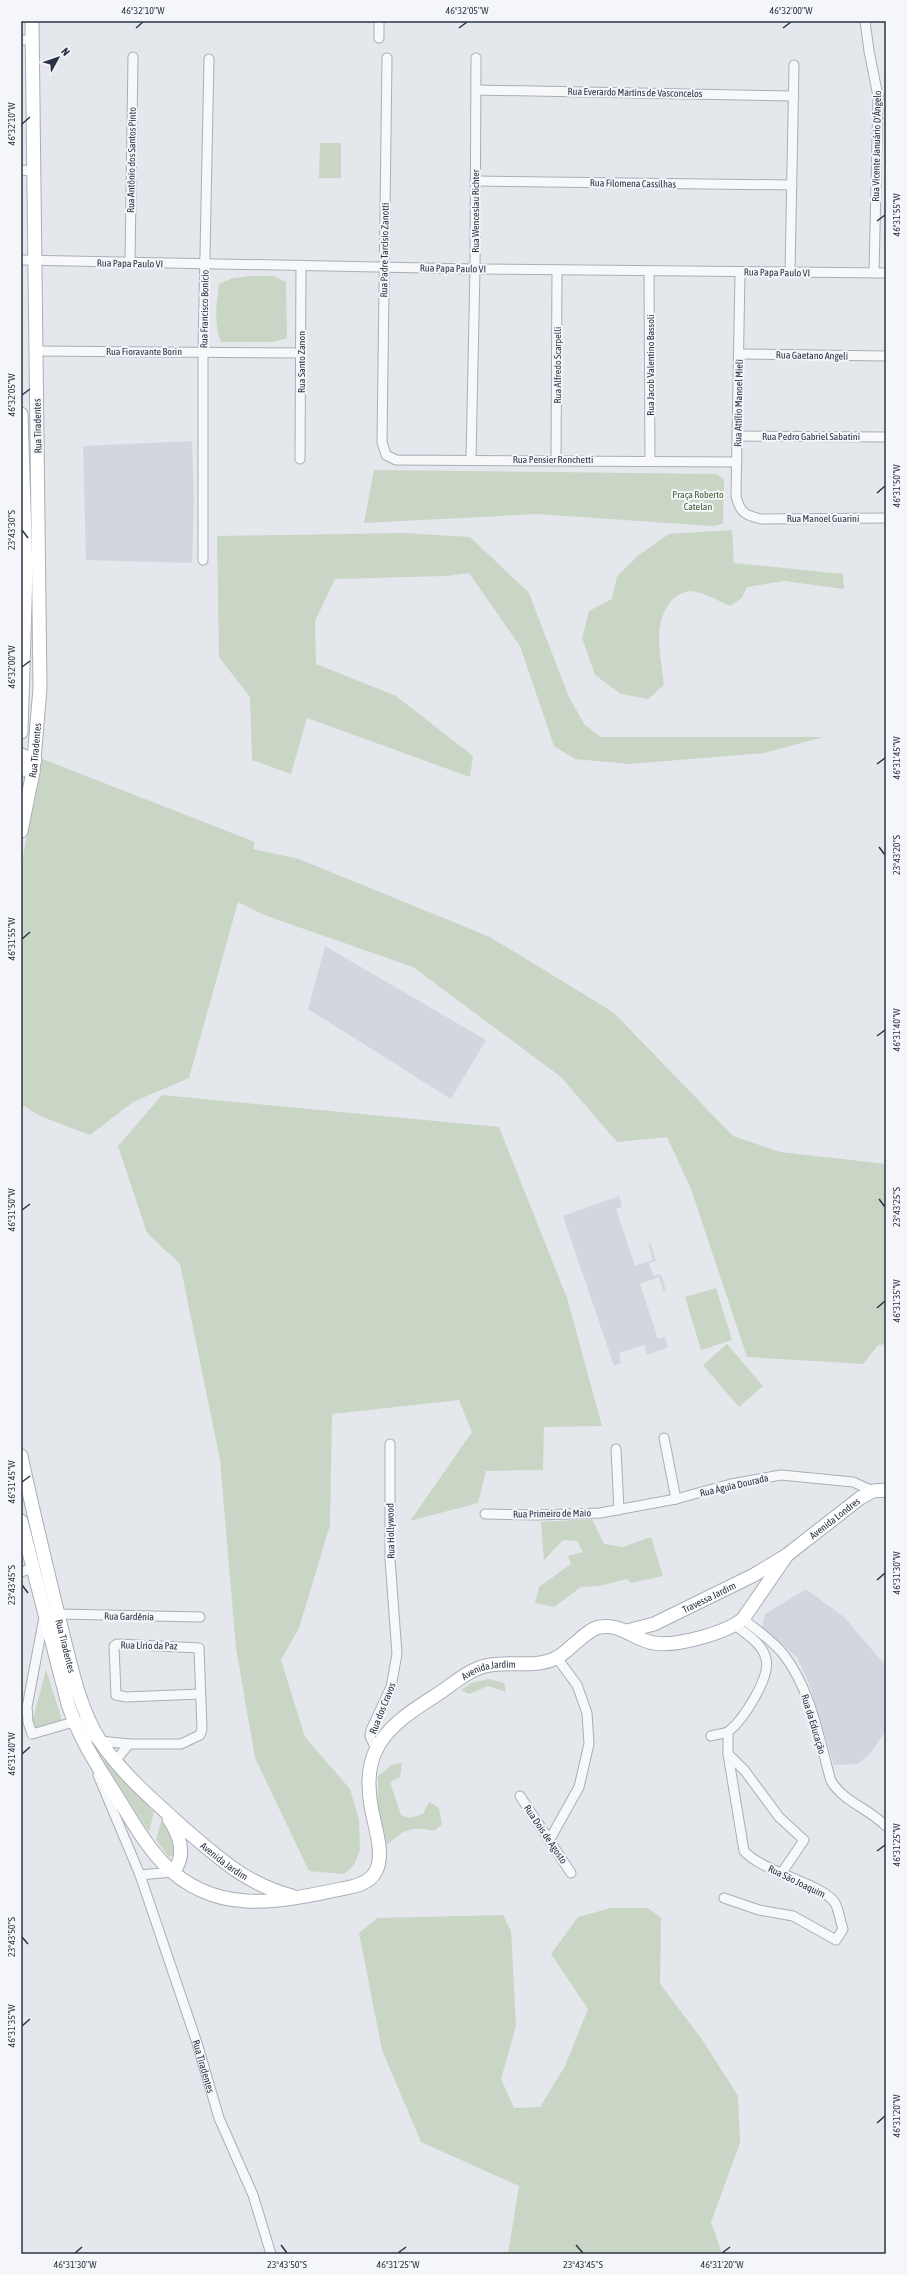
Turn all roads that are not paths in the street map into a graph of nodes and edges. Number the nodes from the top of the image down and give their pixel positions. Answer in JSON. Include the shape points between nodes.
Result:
{"nodes":[{"id":1,"x":32,"y":21,"type":"edge"},
{"id":2,"x":379,"y":21,"type":"edge"},
{"id":3,"x":865,"y":21,"type":"edge"},
{"id":4,"x":379,"y":38,"type":"dead end"},
{"id":5,"x":27,"y":40,"type":"edge"},
{"id":6,"x":133,"y":57,"type":"dead end"},
{"id":7,"x":387,"y":58,"type":"dead end"},
{"id":8,"x":476,"y":58,"type":"dead end"},
{"id":9,"x":209,"y":59,"type":"dead end"},
{"id":10,"x":794,"y":65,"type":"dead end"},
{"id":11,"x":476,"y":90,"type":"junction"},
{"id":12,"x":794,"y":96,"type":"junction"},
{"id":13,"x":27,"y":170,"type":"edge"},
{"id":14,"x":475,"y":181,"type":"junction"},
{"id":15,"x":792,"y":186,"type":"junction"},
{"id":16,"x":21,"y":260,"type":"edge"},
{"id":17,"x":36,"y":261,"type":"junction"},
{"id":18,"x":130,"y":263,"type":"junction"},
{"id":19,"x":206,"y":264,"type":"junction"},
{"id":20,"x":301,"y":265,"type":"junction"},
{"id":21,"x":383,"y":266,"type":"junction"},
{"id":22,"x":475,"y":269,"type":"junction"},
{"id":23,"x":557,"y":270,"type":"junction"},
{"id":24,"x":649,"y":271,"type":"junction"},
{"id":25,"x":740,"y":272,"type":"junction"},
{"id":26,"x":790,"y":272,"type":"junction"},
{"id":27,"x":874,"y":273,"type":"junction"},
{"id":28,"x":886,"y":273,"type":"edge"},
{"id":29,"x":36,"y":350,"type":"junction"},
{"id":30,"x":203,"y":351,"type":"junction"},
{"id":31,"x":301,"y":353,"type":"junction"},
{"id":32,"x":739,"y":354,"type":"junction"},
{"id":33,"x":886,"y":356,"type":"edge"},
{"id":34,"x":21,"y":414,"type":"edge"},
{"id":35,"x":737,"y":436,"type":"junction"},
{"id":36,"x":886,"y":437,"type":"edge"},
{"id":37,"x":382,"y":442,"type":"joint"},
{"id":38,"x":300,"y":459,"type":"dead end"},
{"id":39,"x":471,"y":459,"type":"junction"},
{"id":40,"x":556,"y":459,"type":"junction"},
{"id":41,"x":650,"y":460,"type":"junction"},
{"id":42,"x":736,"y":462,"type":"junction"},
{"id":43,"x":886,"y":518,"type":"edge"},
{"id":44,"x":761,"y":519,"type":"joint"},
{"id":45,"x":23,"y":522,"type":"edge"},
{"id":46,"x":203,"y":560,"type":"dead end"},
{"id":47,"x":24,"y":650,"type":"junction"},
{"id":48,"x":39,"y":656,"type":"junction"},
{"id":49,"x":21,"y":732,"type":"edge"},
{"id":50,"x":21,"y":755,"type":"edge"},
{"id":51,"x":34,"y":766,"type":"junction"},
{"id":52,"x":21,"y":768,"type":"edge"},
{"id":53,"x":21,"y":830,"type":"edge"},
{"id":54,"x":664,"y":1438,"type":"dead end"},
{"id":55,"x":390,"y":1444,"type":"dead end"},
{"id":56,"x":616,"y":1450,"type":"dead end"},
{"id":57,"x":21,"y":1456,"type":"edge"},
{"id":58,"x":886,"y":1490,"type":"edge"},
{"id":59,"x":873,"y":1491,"type":"junction"},
{"id":60,"x":676,"y":1499,"type":"junction"},
{"id":61,"x":619,"y":1510,"type":"junction"},
{"id":62,"x":485,"y":1514,"type":"dead end"},
{"id":63,"x":21,"y":1521,"type":"edge"},
{"id":64,"x":788,"y":1555,"type":"junction"},
{"id":65,"x":27,"y":1570,"type":"edge"},
{"id":66,"x":754,"y":1575,"type":"junction"},
{"id":67,"x":764,"y":1590,"type":"junction"},
{"id":68,"x":51,"y":1614,"type":"junction"},
{"id":69,"x":200,"y":1617,"type":"dead end"},
{"id":70,"x":394,"y":1617,"type":"joint"},
{"id":71,"x":739,"y":1622,"type":"junction"},
{"id":72,"x":626,"y":1631,"type":"joint"},
{"id":73,"x":644,"y":1633,"type":"junction"},
{"id":74,"x":557,"y":1658,"type":"junction"},
{"id":75,"x":200,"y":1694,"type":"junction"},
{"id":76,"x":79,"y":1696,"type":"junction"},
{"id":77,"x":74,"y":1721,"type":"junction"},
{"id":78,"x":728,"y":1732,"type":"junction"},
{"id":79,"x":711,"y":1736,"type":"dead end"},
{"id":80,"x":100,"y":1741,"type":"junction"},
{"id":81,"x":129,"y":1744,"type":"junction"},
{"id":82,"x":376,"y":1749,"type":"junction"},
{"id":83,"x":89,"y":1753,"type":"junction"},
{"id":84,"x":728,"y":1754,"type":"junction"},
{"id":85,"x":116,"y":1760,"type":"junction"},
{"id":86,"x":520,"y":1796,"type":"dead end"},
{"id":87,"x":163,"y":1810,"type":"junction"},
{"id":88,"x":886,"y":1826,"type":"edge"},
{"id":89,"x":550,"y":1839,"type":"junction"},
{"id":90,"x":172,"y":1872,"type":"junction"},
{"id":91,"x":571,"y":1873,"type":"dead end"},
{"id":92,"x":781,"y":1874,"type":"junction"},
{"id":93,"x":140,"y":1875,"type":"junction"},
{"id":94,"x":294,"y":1897,"type":"junction"},
{"id":95,"x":724,"y":1898,"type":"dead end"},
{"id":96,"x":271,"y":2254,"type":"edge"}],
"edges":[{"from":1,"to":5,"type":"street","name":"Rua Tiradentes"},
{"from":2,"to":4,"type":"street"},
{"from":3,"to":27,"type":"street","name":"Rua Vicente Januário D'Ângelo","via":[[878,96]]},
{"from":5,"to":13,"type":"street","name":"Rua Tiradentes"},
{"from":6,"to":18,"type":"street","name":"Rua Antônio dos Santos Pinto"},
{"from":7,"to":21,"type":"street","name":"Rua Padre Tarcísio Zanotti"},
{"from":8,"to":11,"type":"street","name":"Rua Wenceslau Richter"},
{"from":9,"to":19,"type":"street","name":"Rua Francisco Bonício"},
{"from":10,"to":12,"type":"street"},
{"from":11,"to":12,"type":"street","name":"Rua Everardo Martins de Vasconcelos"},
{"from":11,"to":14,"type":"street","name":"Rua Wenceslau Richter"},
{"from":12,"to":15,"type":"street"},
{"from":13,"to":17,"type":"street","name":"Rua Tiradentes","via":[[35,181]]},
{"from":14,"to":15,"type":"street","name":"Rua Filomena Cassilhas"},
{"from":14,"to":22,"type":"street","name":"Rua Wenceslau Richter"},
{"from":15,"to":26,"type":"street"},
{"from":16,"to":17,"type":"street","name":"Rua Papa Paulo VI"},
{"from":17,"to":18,"type":"street","name":"Rua Papa Paulo VI"},
{"from":17,"to":29,"type":"street","name":"Rua Tiradentes"},
{"from":18,"to":19,"type":"street","name":"Rua Papa Paulo VI"},
{"from":19,"to":20,"type":"street","name":"Rua Papa Paulo VI"},
{"from":19,"to":30,"type":"street","name":"Rua Francisco Bonício"},
{"from":20,"to":21,"type":"street","name":"Rua Papa Paulo VI"},
{"from":20,"to":31,"type":"street","name":"Rua Santo Zanon"},
{"from":21,"to":22,"type":"street","name":"Rua Papa Paulo VI"},
{"from":21,"to":37,"type":"street","name":"Rua Padre Tarcísio Zanotti"},
{"from":22,"to":23,"type":"street","name":"Rua Papa Paulo VI"},
{"from":22,"to":39,"type":"street","name":"Rua Wenceslau Richter"},
{"from":23,"to":24,"type":"street","name":"Rua Papa Paulo VI"},
{"from":23,"to":40,"type":"street","name":"Rua Alfredo Scarpelli"},
{"from":24,"to":25,"type":"street","name":"Rua Papa Paulo VI"},
{"from":24,"to":41,"type":"street","name":"Rua Jacob Valentino Bassoli"},
{"from":25,"to":26,"type":"street","name":"Rua Papa Paulo VI"},
{"from":25,"to":32,"type":"street","name":"Rua Attílio Manoel Mieli"},
{"from":26,"to":27,"type":"street","name":"Rua Papa Paulo VI"},
{"from":27,"to":28,"type":"street","name":"Rua Papa Paulo VI"},
{"from":29,"to":30,"type":"street","name":"Rua Fioravante Borin"},
{"from":29,"to":48,"type":"street","name":"Rua Tiradentes"},
{"from":30,"to":31,"type":"street","name":"Rua Fioravante Borin"},
{"from":30,"to":46,"type":"street","name":"Rua Francisco Bonício"},
{"from":31,"to":38,"type":"street","name":"Rua Santo Zanon"},
{"from":32,"to":33,"type":"street","name":"Rua Gaetano Angeli"},
{"from":32,"to":35,"type":"street","name":"Rua Attílio Manoel Mieli"},
{"from":34,"to":45,"type":"street","name":"Rua Tiradentes"},
{"from":35,"to":36,"type":"street","name":"Rua Pedro Gabriel Sabatini"},
{"from":35,"to":42,"type":"street","name":"Rua Attílio Manoel Mieli"},
{"from":37,"to":39,"type":"street","name":"Rua Pensier Ronchetti","via":[[384,452],[392,459]]},
{"from":39,"to":40,"type":"street","name":"Rua Pensier Ronchetti"},
{"from":40,"to":41,"type":"street","name":"Rua Pensier Ronchetti"},
{"from":41,"to":42,"type":"street","name":"Rua Pensier Ronchetti"},
{"from":42,"to":44,"type":"street","name":"Rua Attílio Manoel Mieli","via":[[736,496],[739,508],[745,515]]},
{"from":43,"to":44,"type":"street","name":"Rua Manoel Guarini"},
{"from":45,"to":47,"type":"street","name":"Rua Tiradentes"},
{"from":47,"to":48,"type":"street"},
{"from":47,"to":49,"type":"street","name":"Rua Tiradentes"},
{"from":48,"to":51,"type":"street","name":"Rua Tiradentes","via":[[40,688]]},
{"from":50,"to":51,"type":"street"},
{"from":51,"to":52,"type":"street"},
{"from":51,"to":53,"type":"street","name":"Rua Tiradentes"},
{"from":54,"to":60,"type":"street"},
{"from":55,"to":70,"type":"street","name":"Rua Hollywood","via":[[390,1558]]},
{"from":56,"to":61,"type":"street"},
{"from":57,"to":68,"type":"street","name":"Rua Tiradentes"},
{"from":58,"to":59,"type":"street","name":"Avenida Londres"},
{"from":59,"to":60,"type":"street","name":"Rua Águia Dourada","via":[[853,1482],[781,1475],[731,1484]]},
{"from":59,"to":64,"type":"street","name":"Avenida Londres","via":[[860,1498]]},
{"from":60,"to":61,"type":"street","name":"Rua Águia Dourada"},
{"from":61,"to":62,"type":"street","name":"Rua Primeiro de Maio","via":[[568,1514]]},
{"from":63,"to":65,"type":"street","name":"Rua Tiradentes"},
{"from":64,"to":66,"type":"street","name":"Travessa Jardim"},
{"from":64,"to":67,"type":"street"},
{"from":65,"to":68,"type":"street","name":"Rua Tiradentes"},
{"from":66,"to":67,"type":"street","via":[[763,1583]]},
{"from":66,"to":73,"type":"street","name":"Travessa Jardim"},
{"from":67,"to":71,"type":"street"},
{"from":68,"to":69,"type":"street","name":"Rua Gardênia"},
{"from":68,"to":76,"type":"street","name":"Rua Tiradentes"},
{"from":68,"to":77,"type":"street","name":"Rua Tiradentes"},
{"from":68,"to":77,"type":"street","name":"Rua Tiradentes","via":[[27,1707],[28,1722],[32,1734]]},
{"from":70,"to":82,"type":"street","name":"Rua dos Cravos","via":[[396,1669],[391,1687],[371,1730],[370,1736]]},
{"from":71,"to":73,"type":"street","via":[[711,1635],[672,1643],[654,1644]]},
{"from":71,"to":78,"type":"street","via":[[762,1651],[767,1668],[759,1691]]},
{"from":71,"to":88,"type":"street","name":"Rua da Educação","via":[[774,1644],[795,1672],[805,1694],[831,1781],[837,1790]]},
{"from":72,"to":73,"type":"street","name":"Travessa Jardim"},
{"from":72,"to":74,"type":"street","name":"Avenida Jardim","via":[[612,1627],[596,1628]]},
{"from":74,"to":82,"type":"street","name":"Avenida Jardim","via":[[545,1662],[495,1664],[475,1669],[407,1716],[390,1730]]},
{"from":74,"to":89,"type":"street","via":[[578,1685],[587,1713],[589,1744],[579,1787]]},
{"from":75,"to":75,"type":"street","name":"Rua Lírio da Paz","via":[[126,1697],[116,1695],[114,1646],[117,1644],[198,1647]]},
{"from":75,"to":81,"type":"street","name":"Rua Lírio da Paz","via":[[202,1729],[196,1739],[181,1744]]},
{"from":76,"to":77,"type":"street"},
{"from":76,"to":80,"type":"street","name":"Rua Tiradentes"},
{"from":77,"to":80,"type":"street","via":[[80,1721],[92,1736]]},
{"from":77,"to":83,"type":"street","name":"Rua Tiradentes"},
{"from":78,"to":79,"type":"street"},
{"from":78,"to":84,"type":"street","name":"Rua São Joaquim"},
{"from":80,"to":81,"type":"street","name":"Rua Lírio da Paz"},
{"from":80,"to":85,"type":"street","name":"Rua Tiradentes"},
{"from":81,"to":85,"type":"street"},
{"from":82,"to":94,"type":"street","name":"Avenida Jardim","via":[[371,1767],[370,1789],[379,1850],[376,1872],[361,1885]]},
{"from":83,"to":90,"type":"street","name":"Rua Tiradentes","via":[[147,1844]]},
{"from":83,"to":93,"type":"street","name":"Rua Tiradentes"},
{"from":84,"to":92,"type":"street","name":"Rua São Joaquim","via":[[742,1846],[748,1855]]},
{"from":84,"to":92,"type":"street","via":[[745,1771],[779,1817],[804,1840]]},
{"from":85,"to":87,"type":"street","name":"Rua Tiradentes"},
{"from":86,"to":89,"type":"street","name":"Rua Dois de Agosto"},
{"from":87,"to":90,"type":"street","via":[[175,1829],[182,1848],[181,1859]]},
{"from":87,"to":94,"type":"street","name":"Avenida Jardim","via":[[246,1878]]},
{"from":89,"to":91,"type":"street","name":"Rua Dois de Agosto"},
{"from":90,"to":93,"type":"street"},
{"from":90,"to":94,"type":"street","name":"Avenida Jardim","via":[[200,1891],[232,1901],[256,1903]]},
{"from":92,"to":95,"type":"street","name":"Rua São Joaquim","via":[[825,1893],[833,1900],[843,1929],[836,1940],[793,1916],[759,1910]]},
{"from":93,"to":96,"type":"street","name":"Rua Tiradentes","via":[[198,2043],[219,2118],[253,2195]]}]}
